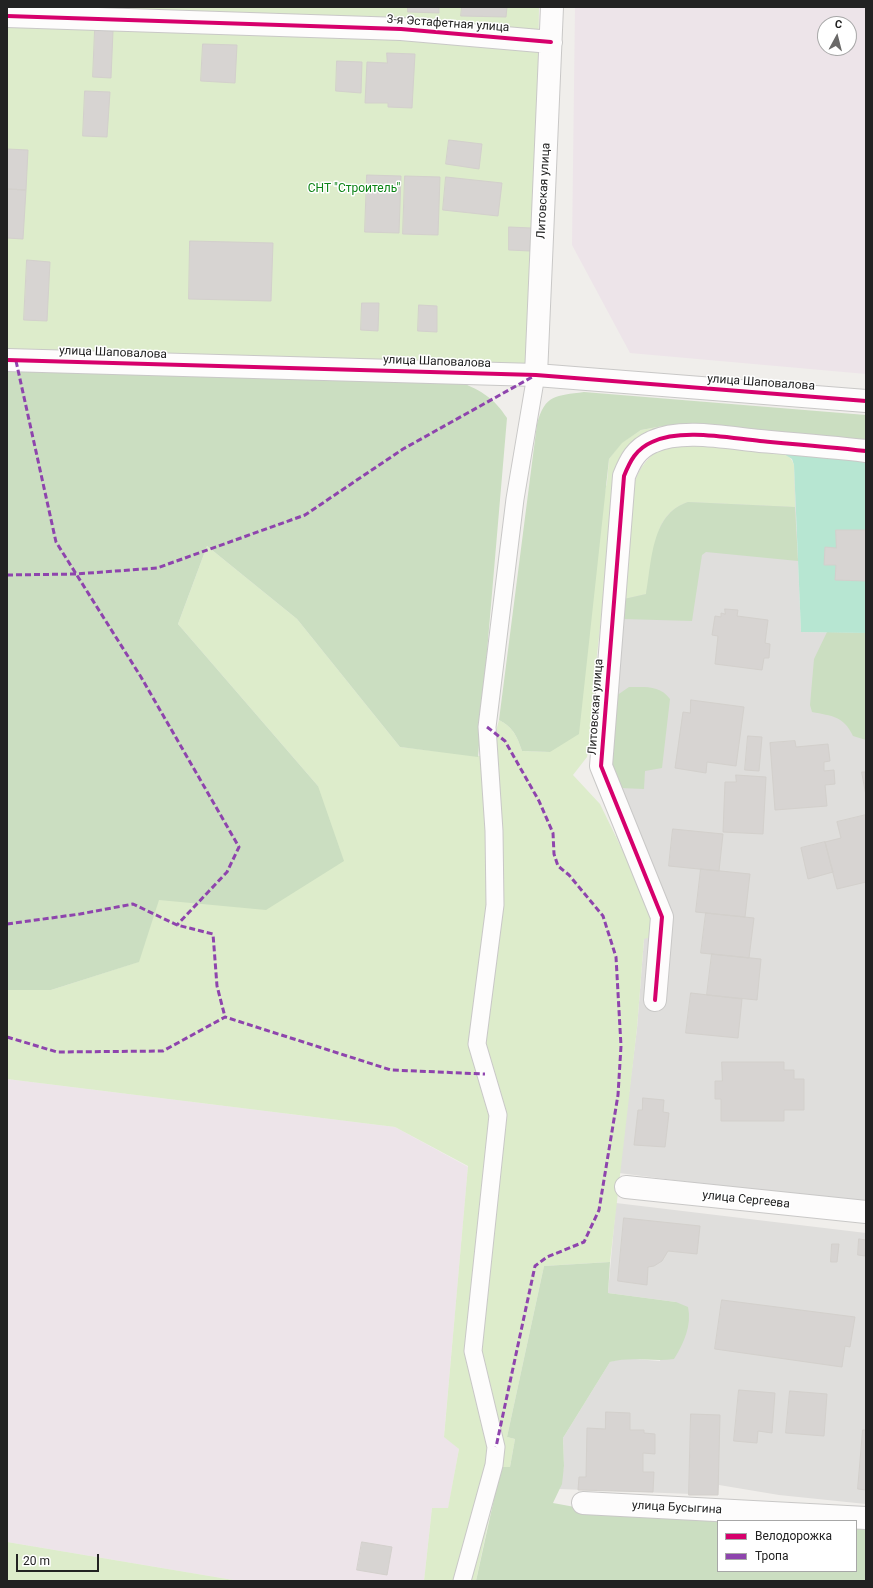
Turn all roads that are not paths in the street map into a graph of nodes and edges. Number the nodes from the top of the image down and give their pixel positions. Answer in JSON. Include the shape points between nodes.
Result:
{"nodes":[{"id":1,"x":552,"y":7,"type":"edge"},
{"id":2,"x":7,"y":16,"type":"edge"},
{"id":3,"x":551,"y":42,"type":"junction"},
{"id":4,"x":7,"y":360,"type":"edge"},
{"id":5,"x":536,"y":375,"type":"junction"},
{"id":6,"x":866,"y":401,"type":"edge"},
{"id":7,"x":866,"y":451,"type":"edge"},
{"id":8,"x":655,"y":1000,"type":"dead end"},
{"id":9,"x":626,"y":1187,"type":"dead end"},
{"id":10,"x":866,"y":1212,"type":"edge"},
{"id":11,"x":583,"y":1503,"type":"dead end"},
{"id":12,"x":866,"y":1518,"type":"edge"},
{"id":13,"x":462,"y":1581,"type":"edge"}],
"edges":[{"from":1,"to":3,"type":"street","name":"Литовская улица"},
{"from":2,"to":3,"type":"street","name":"3-я Эстафетная улица","via":[[401,29]]},
{"from":3,"to":5,"type":"street","name":"Литовская улица"},
{"from":4,"to":5,"type":"street","name":"улица Шаповалова"},
{"from":5,"to":6,"type":"street","name":"улица Шаповалова"},
{"from":5,"to":13,"type":"lane","via":[[515,499],[487,727],[494,831],[494,905],[476,1044],[498,1115],[473,1351],[496,1447],[494,1465]]},
{"from":7,"to":8,"type":"street","name":"Литовская улица","via":[[708,436],[669,437],[652,441],[640,449],[630,461],[624,476],[601,766],[662,917]]},
{"from":9,"to":10,"type":"street","name":"улица Сергеева"},
{"from":11,"to":12,"type":"street","name":"улица Бусыгина"}]}
